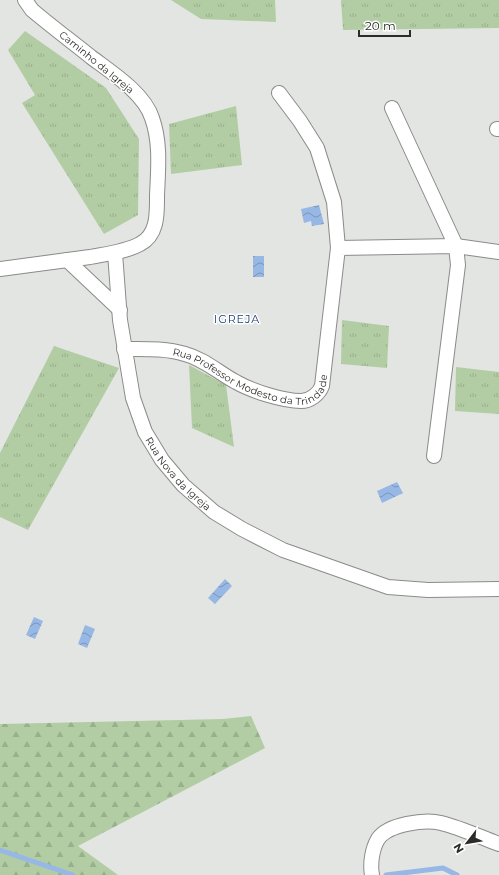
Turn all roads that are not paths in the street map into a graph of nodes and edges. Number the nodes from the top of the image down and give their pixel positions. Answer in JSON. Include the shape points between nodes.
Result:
{"nodes":[{"id":1,"x":25,"y":0,"type":"edge"},
{"id":2,"x":279,"y":93,"type":"dead end"},
{"id":3,"x":392,"y":108,"type":"dead end"},
{"id":4,"x":456,"y":246,"type":"junction"},
{"id":5,"x":338,"y":248,"type":"junction"},
{"id":6,"x":499,"y":252,"type":"edge"},
{"id":7,"x":116,"y":253,"type":"junction"},
{"id":8,"x":67,"y":260,"type":"junction"},
{"id":9,"x":0,"y":269,"type":"edge"},
{"id":10,"x":120,"y":310,"type":"junction"},
{"id":11,"x":124,"y":349,"type":"junction"},
{"id":12,"x":434,"y":456,"type":"dead end"},
{"id":13,"x":499,"y":589,"type":"edge"},
{"id":14,"x":499,"y":844,"type":"edge"},
{"id":15,"x":372,"y":875,"type":"edge"}],
"edges":[{"from":1,"to":7,"type":"street","name":"Caminho da Igreja","via":[[32,10],[134,91],[152,116],[157,132],[158,153],[154,227],[145,241]]},
{"from":2,"to":5,"type":"street","name":"Rua Professor Modesto da Trindade","via":[[317,148],[334,202]]},
{"from":3,"to":4,"type":"street"},
{"from":4,"to":5,"type":"street"},
{"from":4,"to":6,"type":"street"},
{"from":4,"to":12,"type":"street","via":[[458,265]]},
{"from":5,"to":11,"type":"street","name":"Rua Professor Modesto da Trindade","via":[[322,386],[320,393],[312,398],[302,401],[270,396],[237,382],[198,358],[185,354],[167,350]]},
{"from":7,"to":8,"type":"street"},
{"from":7,"to":10,"type":"street","name":"Rua Nova da Igreja"},
{"from":8,"to":9,"type":"street"},
{"from":8,"to":10,"type":"street"},
{"from":10,"to":11,"type":"street","name":"Rua Nova da Igreja"},
{"from":11,"to":13,"type":"street","name":"Rua Nova da Igreja","via":[[133,398],[145,432],[162,460],[184,485],[220,515],[283,550],[388,587],[428,590]]},
{"from":14,"to":15,"type":"street","via":[[440,823],[419,822],[400,826],[379,838],[373,852]]}]}
